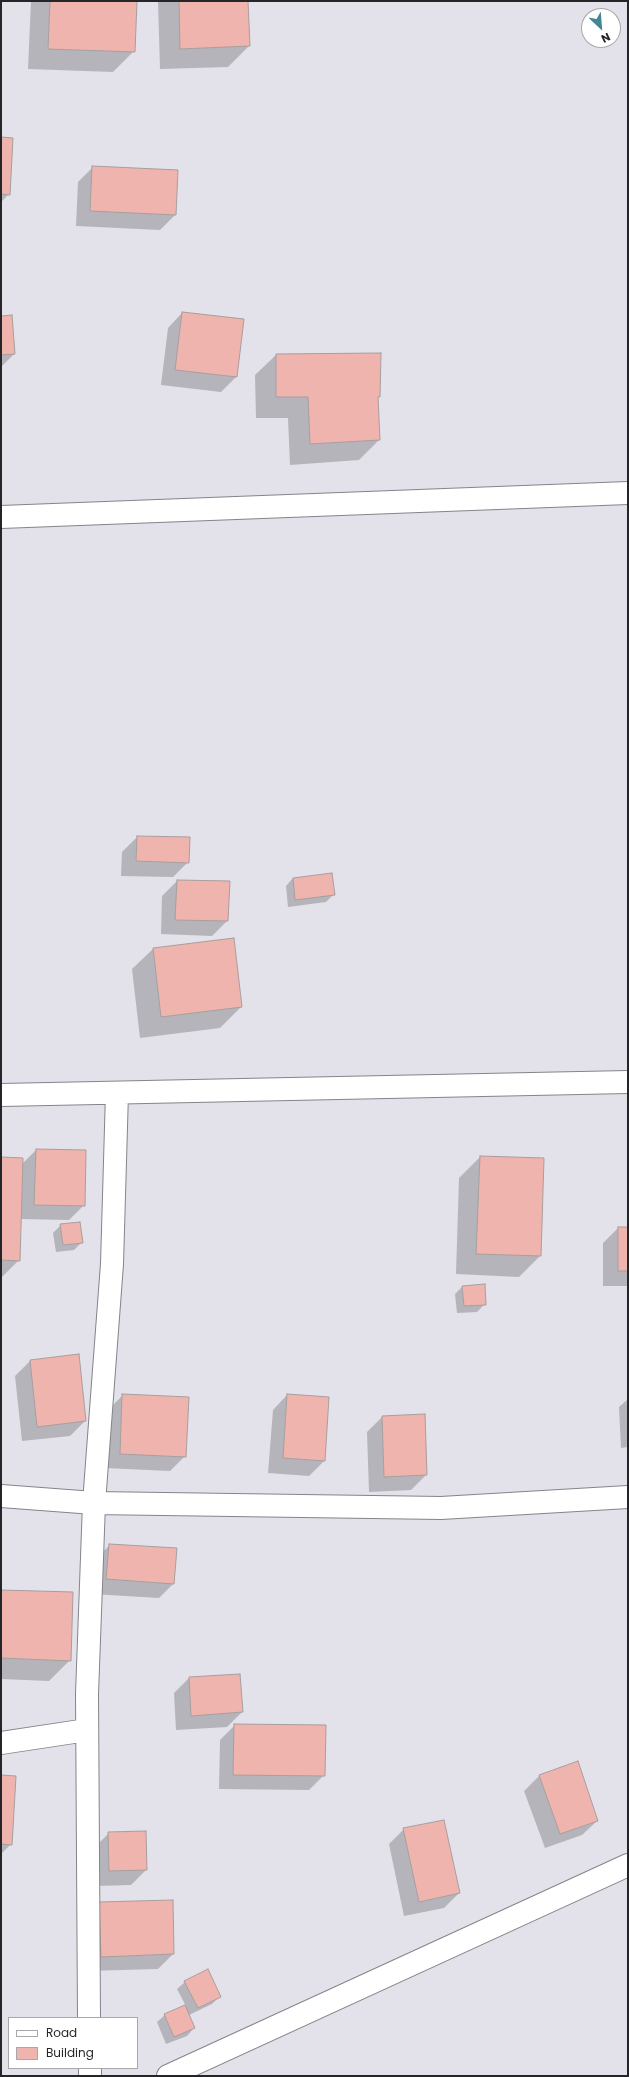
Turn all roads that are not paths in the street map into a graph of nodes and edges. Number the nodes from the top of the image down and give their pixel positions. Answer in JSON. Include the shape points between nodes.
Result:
{"nodes":[{"id":1,"x":628,"y":493,"type":"edge"},
{"id":2,"x":1,"y":517,"type":"edge"},
{"id":3,"x":628,"y":1082,"type":"edge"},
{"id":4,"x":117,"y":1093,"type":"junction"},
{"id":5,"x":1,"y":1095,"type":"edge"},
{"id":6,"x":1,"y":1496,"type":"edge"},
{"id":7,"x":628,"y":1497,"type":"edge"},
{"id":8,"x":94,"y":1503,"type":"junction"},
{"id":9,"x":87,"y":1730,"type":"junction"},
{"id":10,"x":1,"y":1743,"type":"edge"},
{"id":11,"x":628,"y":1865,"type":"edge"},
{"id":12,"x":89,"y":2017,"type":"edge"},
{"id":13,"x":168,"y":2076,"type":"edge"}],
"edges":[{"from":1,"to":2,"type":"street"},
{"from":3,"to":4,"type":"street"},
{"from":4,"to":5,"type":"street"},
{"from":4,"to":8,"type":"street","via":[[112,1264]]},
{"from":6,"to":8,"type":"street"},
{"from":7,"to":8,"type":"street","via":[[441,1508]]},
{"from":8,"to":9,"type":"street"},
{"from":9,"to":10,"type":"street"},
{"from":9,"to":12,"type":"street"},
{"from":11,"to":13,"type":"street"}]}
